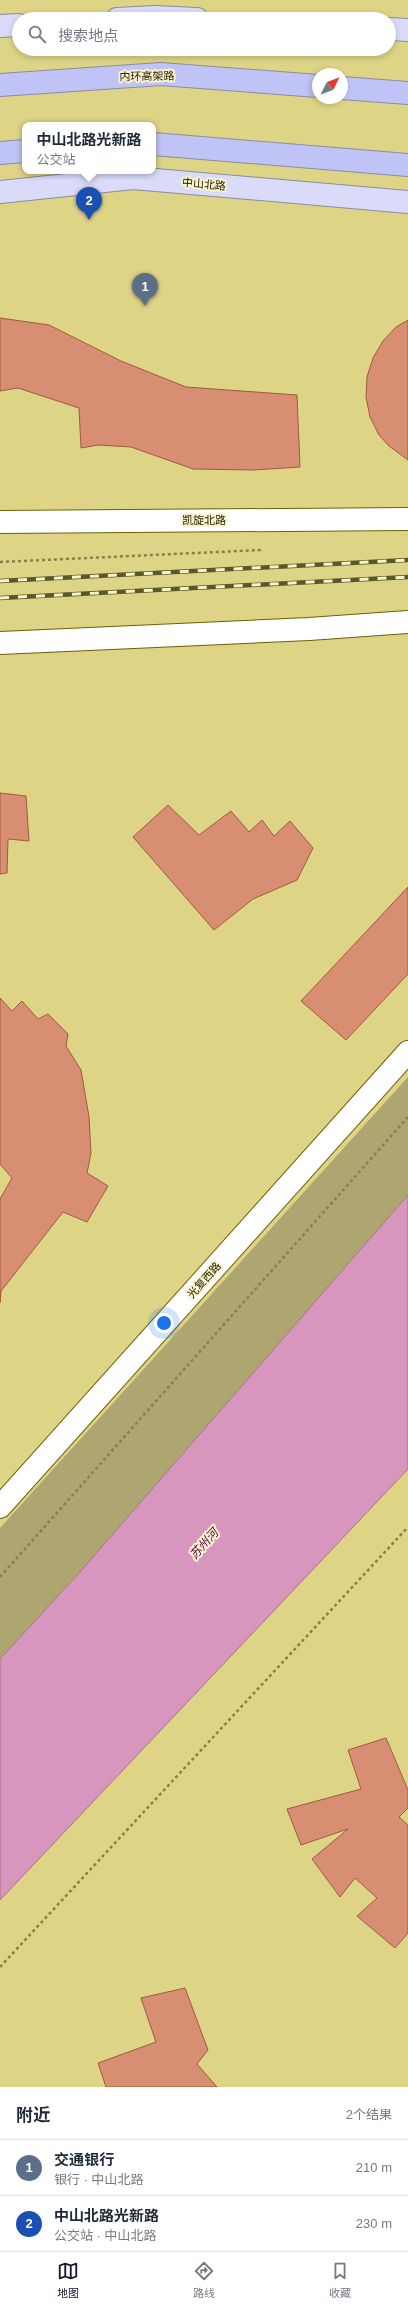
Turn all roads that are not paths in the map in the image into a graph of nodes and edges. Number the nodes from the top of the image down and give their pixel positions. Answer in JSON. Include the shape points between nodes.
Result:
{"nodes":[{"id":1,"x":12,"y":25,"type":"edge"},
{"id":2,"x":0,"y":26,"type":"edge"},
{"id":3,"x":396,"y":29,"type":"edge"},
{"id":4,"x":408,"y":30,"type":"edge"},
{"id":5,"x":0,"y":85,"type":"edge"},
{"id":6,"x":312,"y":86,"type":"edge"},
{"id":7,"x":348,"y":88,"type":"edge"},
{"id":8,"x":408,"y":93,"type":"edge"},
{"id":9,"x":156,"y":144,"type":"edge"},
{"id":10,"x":22,"y":151,"type":"edge"},
{"id":11,"x":0,"y":153,"type":"edge"},
{"id":12,"x":408,"y":165,"type":"edge"},
{"id":13,"x":0,"y":192,"type":"edge"},
{"id":14,"x":408,"y":202,"type":"edge"},
{"id":15,"x":408,"y":519,"type":"edge"},
{"id":16,"x":0,"y":522,"type":"edge"},
{"id":17,"x":408,"y":622,"type":"edge"},
{"id":18,"x":0,"y":643,"type":"edge"},
{"id":19,"x":408,"y":1052,"type":"edge"},
{"id":20,"x":0,"y":1507,"type":"edge"}],
"edges":[{"from":1,"to":2,"type":"main road"},
{"from":3,"to":4,"type":"main road"},
{"from":5,"to":6,"type":"highway","name":"内环高架路","via":[[161,74]]},
{"from":7,"to":8,"type":"highway"},
{"from":9,"to":12,"type":"highway"},
{"from":10,"to":11,"type":"highway"},
{"from":13,"to":14,"type":"main road","name":"中山北路","via":[[133,178]]},
{"from":15,"to":16,"type":"street","name":"凯旋北路"},
{"from":17,"to":18,"type":"street"},
{"from":19,"to":20,"type":"street","name":"光复西路"}]}
